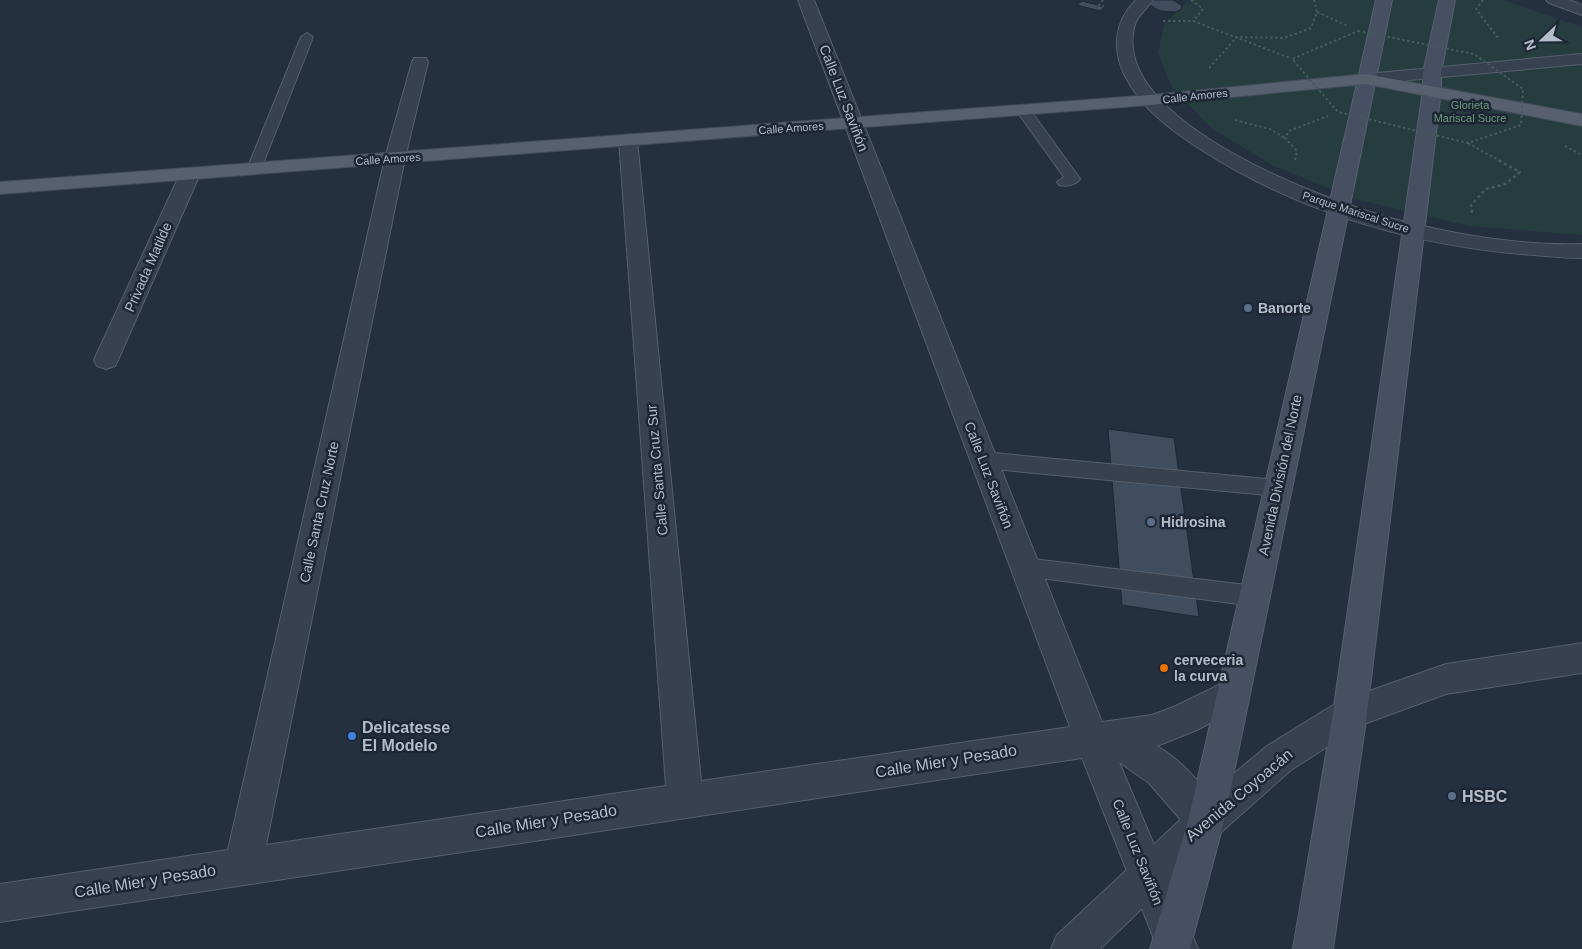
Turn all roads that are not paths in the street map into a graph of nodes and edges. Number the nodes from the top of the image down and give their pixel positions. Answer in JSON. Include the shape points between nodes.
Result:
{"nodes":[{"id":1,"x":806,"y":0,"type":"edge"},
{"id":2,"x":1145,"y":0,"type":"edge"},
{"id":3,"x":1384,"y":0,"type":"edge"},
{"id":4,"x":1447,"y":0,"type":"edge"},
{"id":5,"x":1554,"y":0,"type":"edge"},
{"id":6,"x":1582,"y":10,"type":"edge"},
{"id":7,"x":307,"y":37,"type":"dead end"},
{"id":8,"x":1582,"y":59,"type":"edge"},
{"id":9,"x":420,"y":62,"type":"dead end"},
{"id":10,"x":1366,"y":79,"type":"junction"},
{"id":11,"x":1432,"y":81,"type":"junction"},
{"id":12,"x":1150,"y":100,"type":"junction"},
{"id":13,"x":1023,"y":110,"type":"junction"},
{"id":14,"x":1582,"y":120,"type":"edge"},
{"id":15,"x":853,"y":123,"type":"junction"},
{"id":16,"x":628,"y":140,"type":"junction"},
{"id":17,"x":395,"y":158,"type":"junction"},
{"id":18,"x":254,"y":169,"type":"junction"},
{"id":19,"x":190,"y":174,"type":"junction"},
{"id":20,"x":1064,"y":182,"type":"dead end"},
{"id":21,"x":0,"y":188,"type":"edge"},
{"id":22,"x":1338,"y":208,"type":"junction"},
{"id":23,"x":1413,"y":230,"type":"junction"},
{"id":24,"x":1582,"y":251,"type":"edge"},
{"id":25,"x":106,"y":360,"type":"dead end"},
{"id":26,"x":983,"y":460,"type":"junction"},
{"id":27,"x":1277,"y":488,"type":"junction"},
{"id":28,"x":1025,"y":568,"type":"junction"},
{"id":29,"x":1254,"y":596,"type":"junction"},
{"id":30,"x":1582,"y":658,"type":"edge"},
{"id":31,"x":1233,"y":693,"type":"junction"},
{"id":32,"x":1350,"y":713,"type":"junction"},
{"id":33,"x":1092,"y":739,"type":"junction"},
{"id":34,"x":685,"y":800,"type":"junction"},
{"id":35,"x":1206,"y":821,"type":"junction"},
{"id":36,"x":243,"y":867,"type":"junction"},
{"id":37,"x":1148,"y":876,"type":"junction"},
{"id":38,"x":0,"y":903,"type":"edge"},
{"id":39,"x":1174,"y":945,"type":"edge"},
{"id":40,"x":1071,"y":949,"type":"edge"},
{"id":41,"x":1313,"y":949,"type":"edge"}],
"edges":[{"from":1,"to":15,"type":"street","name":"Calle Luz Saviñón"},
{"from":2,"to":12,"type":"street","name":"Parque Mariscal Sucre","via":[[1132,14],[1123,39],[1129,69]]},
{"from":3,"to":10,"type":"main road","name":"Avenida División del Norte"},
{"from":4,"to":11,"type":"main road"},
{"from":5,"to":6,"type":"street"},
{"from":7,"to":18,"type":"lane"},
{"from":8,"to":11,"type":"street"},
{"from":9,"to":17,"type":"street","name":"Calle Santa Cruz Norte"},
{"from":10,"to":11,"type":"main road","name":"Calle Amores"},
{"from":10,"to":12,"type":"main road","name":"Calle Amores"},
{"from":10,"to":22,"type":"main road","name":"Avenida División del Norte"},
{"from":11,"to":14,"type":"main road","name":"Calle Amores"},
{"from":11,"to":23,"type":"main road"},
{"from":12,"to":13,"type":"main road","name":"Calle Amores"},
{"from":12,"to":22,"type":"street","name":"Parque Mariscal Sucre","via":[[1170,120],[1219,155],[1286,189]]},
{"from":13,"to":15,"type":"main road","name":"Calle Amores"},
{"from":13,"to":20,"type":"lane","via":[[1073,179]]},
{"from":15,"to":16,"type":"main road","name":"Calle Amores"},
{"from":15,"to":26,"type":"street","name":"Calle Luz Saviñón"},
{"from":16,"to":17,"type":"main road","name":"Calle Amores"},
{"from":16,"to":34,"type":"street","name":"Calle Santa Cruz Sur"},
{"from":17,"to":18,"type":"main road","name":"Calle Amores"},
{"from":17,"to":36,"type":"street","name":"Calle Santa Cruz Norte"},
{"from":18,"to":19,"type":"main road","name":"Calle Amores"},
{"from":19,"to":21,"type":"main road","name":"Calle Amores"},
{"from":19,"to":25,"type":"street","name":"Privada Matilde"},
{"from":22,"to":23,"type":"street","name":"Parque Mariscal Sucre"},
{"from":22,"to":27,"type":"main road","name":"Avenida División del Norte"},
{"from":23,"to":24,"type":"street","name":"Parque Mariscal Sucre","via":[[1498,246]]},
{"from":23,"to":32,"type":"main road"},
{"from":26,"to":27,"type":"lane"},
{"from":26,"to":28,"type":"street","name":"Calle Luz Saviñón"},
{"from":27,"to":29,"type":"main road","name":"Avenida División del Norte"},
{"from":28,"to":29,"type":"lane"},
{"from":28,"to":33,"type":"street","name":"Calle Luz Saviñón"},
{"from":29,"to":31,"type":"main road","name":"Avenida División del Norte"},
{"from":30,"to":32,"type":"street","name":"Avenida Coyoacán","via":[[1446,679]]},
{"from":31,"to":33,"type":"street","name":"Calle Mier y Pesado","via":[[1185,719],[1152,731]]},
{"from":31,"to":35,"type":"main road","name":"Avenida División del Norte"},
{"from":32,"to":35,"type":"street","name":"Avenida Coyoacán","via":[[1279,758]]},
{"from":32,"to":41,"type":"main road"},
{"from":33,"to":34,"type":"street","name":"Calle Mier y Pesado"},
{"from":33,"to":35,"type":"street","name":"Calle Mier y Pesado","via":[[1125,745],[1147,758],[1168,776]]},
{"from":33,"to":37,"type":"street","name":"Calle Luz Saviñón"},
{"from":34,"to":36,"type":"street","name":"Calle Mier y Pesado"},
{"from":35,"to":37,"type":"street","name":"Avenida Coyoacán"},
{"from":35,"to":39,"type":"main road","name":"Avenida División del Norte"},
{"from":36,"to":38,"type":"street","name":"Calle Mier y Pesado"},
{"from":37,"to":39,"type":"street","name":"Calle Luz Saviñón"},
{"from":37,"to":40,"type":"street","name":"Avenida Coyoacán"}]}
